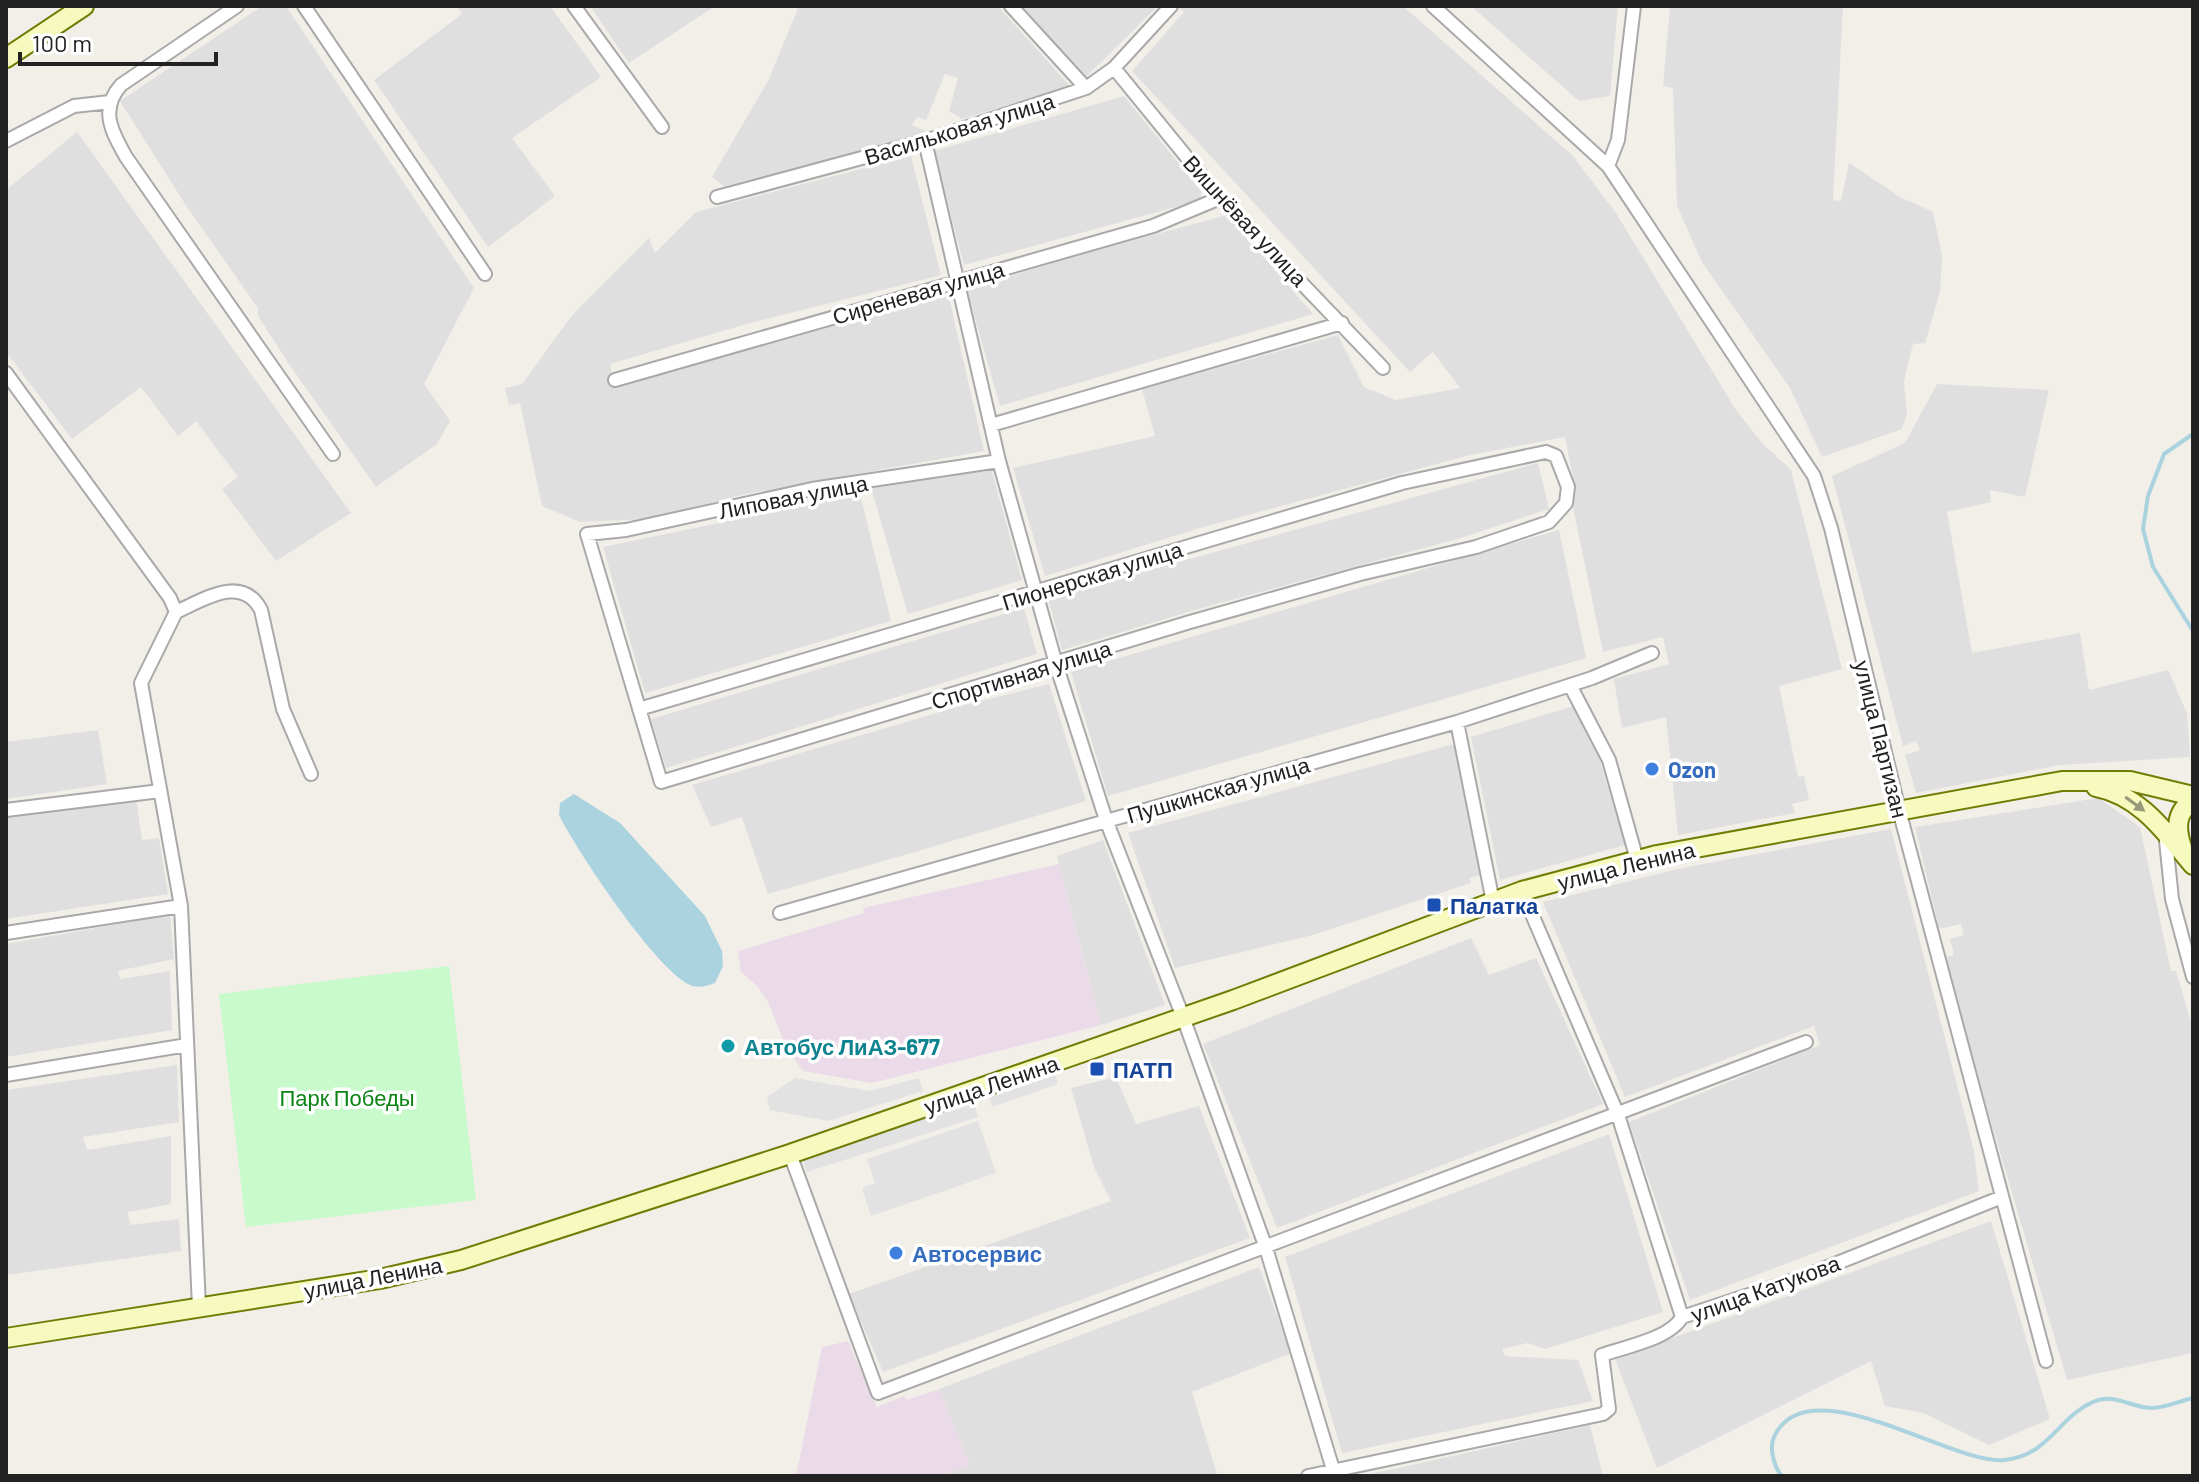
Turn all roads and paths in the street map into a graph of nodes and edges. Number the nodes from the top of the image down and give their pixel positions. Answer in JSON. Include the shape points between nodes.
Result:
{"nodes":[{"id":1,"x":84,"y":6,"type":"edge"},
{"id":2,"x":237,"y":6,"type":"edge"},
{"id":3,"x":304,"y":6,"type":"edge"},
{"id":4,"x":574,"y":6,"type":"edge"},
{"id":5,"x":1011,"y":6,"type":"edge"},
{"id":6,"x":1171,"y":6,"type":"edge"},
{"id":7,"x":1433,"y":6,"type":"edge"},
{"id":8,"x":1634,"y":6,"type":"edge"},
{"id":9,"x":6,"y":58,"type":"edge"},
{"id":10,"x":1114,"y":68,"type":"junction"},
{"id":11,"x":1086,"y":88,"type":"junction"},
{"id":12,"x":110,"y":102,"type":"junction"},
{"id":13,"x":662,"y":127,"type":"dead end"},
{"id":14,"x":6,"y":141,"type":"edge"},
{"id":15,"x":925,"y":141,"type":"junction"},
{"id":16,"x":1608,"y":166,"type":"junction"},
{"id":17,"x":717,"y":197,"type":"dead end"},
{"id":18,"x":1220,"y":198,"type":"junction"},
{"id":19,"x":485,"y":274,"type":"dead end"},
{"id":20,"x":960,"y":279,"type":"junction"},
{"id":21,"x":1342,"y":323,"type":"junction"},
{"id":22,"x":1383,"y":368,"type":"dead end"},
{"id":23,"x":6,"y":373,"type":"edge"},
{"id":24,"x":615,"y":380,"type":"dead end"},
{"id":25,"x":991,"y":425,"type":"junction"},
{"id":26,"x":1546,"y":452,"type":"joint"},
{"id":27,"x":333,"y":454,"type":"dead end"},
{"id":28,"x":999,"y":461,"type":"junction"},
{"id":29,"x":587,"y":534,"type":"joint"},
{"id":30,"x":1036,"y":592,"type":"junction"},
{"id":31,"x":176,"y":612,"type":"junction"},
{"id":32,"x":1652,"y":653,"type":"dead end"},
{"id":33,"x":1056,"y":664,"type":"junction"},
{"id":34,"x":1570,"y":685,"type":"junction"},
{"id":35,"x":639,"y":709,"type":"junction"},
{"id":36,"x":1457,"y":722,"type":"junction"},
{"id":37,"x":311,"y":774,"type":"dead end"},
{"id":38,"x":2062,"y":781,"type":"junction"},
{"id":39,"x":160,"y":791,"type":"junction"},
{"id":40,"x":2193,"y":798,"type":"edge"},
{"id":41,"x":6,"y":810,"type":"edge"},
{"id":42,"x":1899,"y":810,"type":"junction"},
{"id":43,"x":1106,"y":820,"type":"junction"},
{"id":44,"x":2165,"y":831,"type":"junction"},
{"id":45,"x":1637,"y":860,"type":"junction"},
{"id":46,"x":2189,"y":860,"type":"edge"},
{"id":47,"x":1522,"y":891,"type":"junction"},
{"id":48,"x":1493,"y":902,"type":"junction"},
{"id":49,"x":181,"y":906,"type":"junction"},
{"id":50,"x":780,"y":913,"type":"dead end"},
{"id":51,"x":6,"y":933,"type":"edge"},
{"id":52,"x":2193,"y":977,"type":"edge"},
{"id":53,"x":1183,"y":1017,"type":"junction"},
{"id":54,"x":1806,"y":1042,"type":"dead end"},
{"id":55,"x":187,"y":1045,"type":"junction"},
{"id":56,"x":6,"y":1075,"type":"edge"},
{"id":57,"x":1618,"y":1115,"type":"junction"},
{"id":58,"x":790,"y":1154,"type":"junction"},
{"id":59,"x":2002,"y":1197,"type":"junction"},
{"id":60,"x":1266,"y":1248,"type":"junction"},
{"id":61,"x":199,"y":1307,"type":"junction"},
{"id":62,"x":1682,"y":1317,"type":"junction"},
{"id":63,"x":6,"y":1338,"type":"edge"},
{"id":64,"x":2046,"y":1361,"type":"dead end"},
{"id":65,"x":1334,"y":1474,"type":"edge"},
{"id":66,"x":1308,"y":1476,"type":"edge"}],
"edges":[{"from":1,"to":9,"type":"main road"},
{"from":2,"to":12,"type":"street","via":[[121,85]]},
{"from":3,"to":19,"type":"street"},
{"from":4,"to":13,"type":"street"},
{"from":5,"to":11,"type":"street"},
{"from":6,"to":10,"type":"street","name":"Васильковая улица"},
{"from":7,"to":16,"type":"street","name":"улица Партизан"},
{"from":8,"to":16,"type":"street","via":[[1618,140]]},
{"from":10,"to":11,"type":"street","name":"Васильковая улица"},
{"from":10,"to":18,"type":"street","name":"Вишнёвая улица"},
{"from":11,"to":15,"type":"street","name":"Васильковая улица"},
{"from":12,"to":14,"type":"street","via":[[74,106]]},
{"from":12,"to":27,"type":"street","via":[[107,115],[126,157]]},
{"from":15,"to":17,"type":"street","name":"Васильковая улица"},
{"from":15,"to":20,"type":"street"},
{"from":16,"to":42,"type":"street","name":"улица Партизан","via":[[1814,476]]},
{"from":18,"to":20,"type":"street","name":"Сиреневая улица","via":[[1153,226]]},
{"from":18,"to":21,"type":"street","name":"Вишнёвая улица"},
{"from":20,"to":24,"type":"street","name":"Сиреневая улица"},
{"from":20,"to":25,"type":"street"},
{"from":21,"to":22,"type":"street","name":"Вишнёвая улица"},
{"from":21,"to":25,"type":"street"},
{"from":23,"to":31,"type":"street"},
{"from":25,"to":28,"type":"street"},
{"from":26,"to":30,"type":"street","name":"Пионерская улица","via":[[1402,483]]},
{"from":26,"to":33,"type":"street","name":"Спортивная улица","via":[[1556,456],[1568,487],[1566,503],[1549,522]]},
{"from":28,"to":29,"type":"street","name":"Липовая улица","via":[[812,489]]},
{"from":28,"to":30,"type":"street"},
{"from":29,"to":35,"type":"street","name":"Спортивная улица"},
{"from":30,"to":33,"type":"street"},
{"from":30,"to":35,"type":"street","name":"Пионерская улица"},
{"from":31,"to":37,"type":"street","via":[[229,590],[254,597],[283,709]]},
{"from":31,"to":39,"type":"street","via":[[141,683]]},
{"from":32,"to":34,"type":"street","name":"Пушкинская улица"},
{"from":33,"to":35,"type":"street","name":"Спортивная улица","via":[[661,782]]},
{"from":33,"to":43,"type":"street"},
{"from":34,"to":36,"type":"street","name":"Пушкинская улица"},
{"from":34,"to":45,"type":"street","via":[[1609,760]]},
{"from":36,"to":43,"type":"street","name":"Пушкинская улица"},
{"from":36,"to":48,"type":"street"},
{"from":38,"to":40,"type":"main road","via":[[2130,781]]},
{"from":38,"to":42,"type":"main road","name":"улица Ленина"},
{"from":38,"to":44,"type":"main road","one_way":true,"via":[[2123,796]]},
{"from":39,"to":41,"type":"street"},
{"from":39,"to":49,"type":"street"},
{"from":40,"to":46,"type":"main road","via":[[2177,826]]},
{"from":42,"to":45,"type":"main road","name":"улица Ленина"},
{"from":42,"to":59,"type":"street","name":"улица Партизан"},
{"from":43,"to":50,"type":"street","name":"Пушкинская улица"},
{"from":43,"to":53,"type":"street"},
{"from":44,"to":46,"type":"main road"},
{"from":44,"to":52,"type":"street","via":[[2172,899]]},
{"from":45,"to":47,"type":"main road","name":"улица Ленина"},
{"from":47,"to":48,"type":"main road","name":"улица Ленина"},
{"from":47,"to":57,"type":"street"},
{"from":48,"to":53,"type":"main road","name":"улица Ленина"},
{"from":49,"to":51,"type":"street"},
{"from":49,"to":55,"type":"street"},
{"from":53,"to":58,"type":"main road","name":"улица Ленина"},
{"from":53,"to":60,"type":"street"},
{"from":54,"to":57,"type":"street"},
{"from":55,"to":56,"type":"street"},
{"from":55,"to":61,"type":"street"},
{"from":57,"to":60,"type":"street"},
{"from":57,"to":62,"type":"street"},
{"from":58,"to":60,"type":"street","via":[[878,1393]]},
{"from":58,"to":61,"type":"main road","name":"улица Ленина","via":[[461,1260],[380,1279]]},
{"from":59,"to":62,"type":"street","name":"улица Катукова","via":[[1800,1278]]},
{"from":59,"to":64,"type":"street","name":"улица Партизан"},
{"from":60,"to":65,"type":"street"},
{"from":61,"to":63,"type":"main road","name":"улица Ленина"},
{"from":62,"to":65,"type":"street","name":"улица Катукова","via":[[1677,1326],[1602,1355],[1609,1409],[1603,1414]]},
{"from":65,"to":66,"type":"street","name":"улица Катукова"}]}
